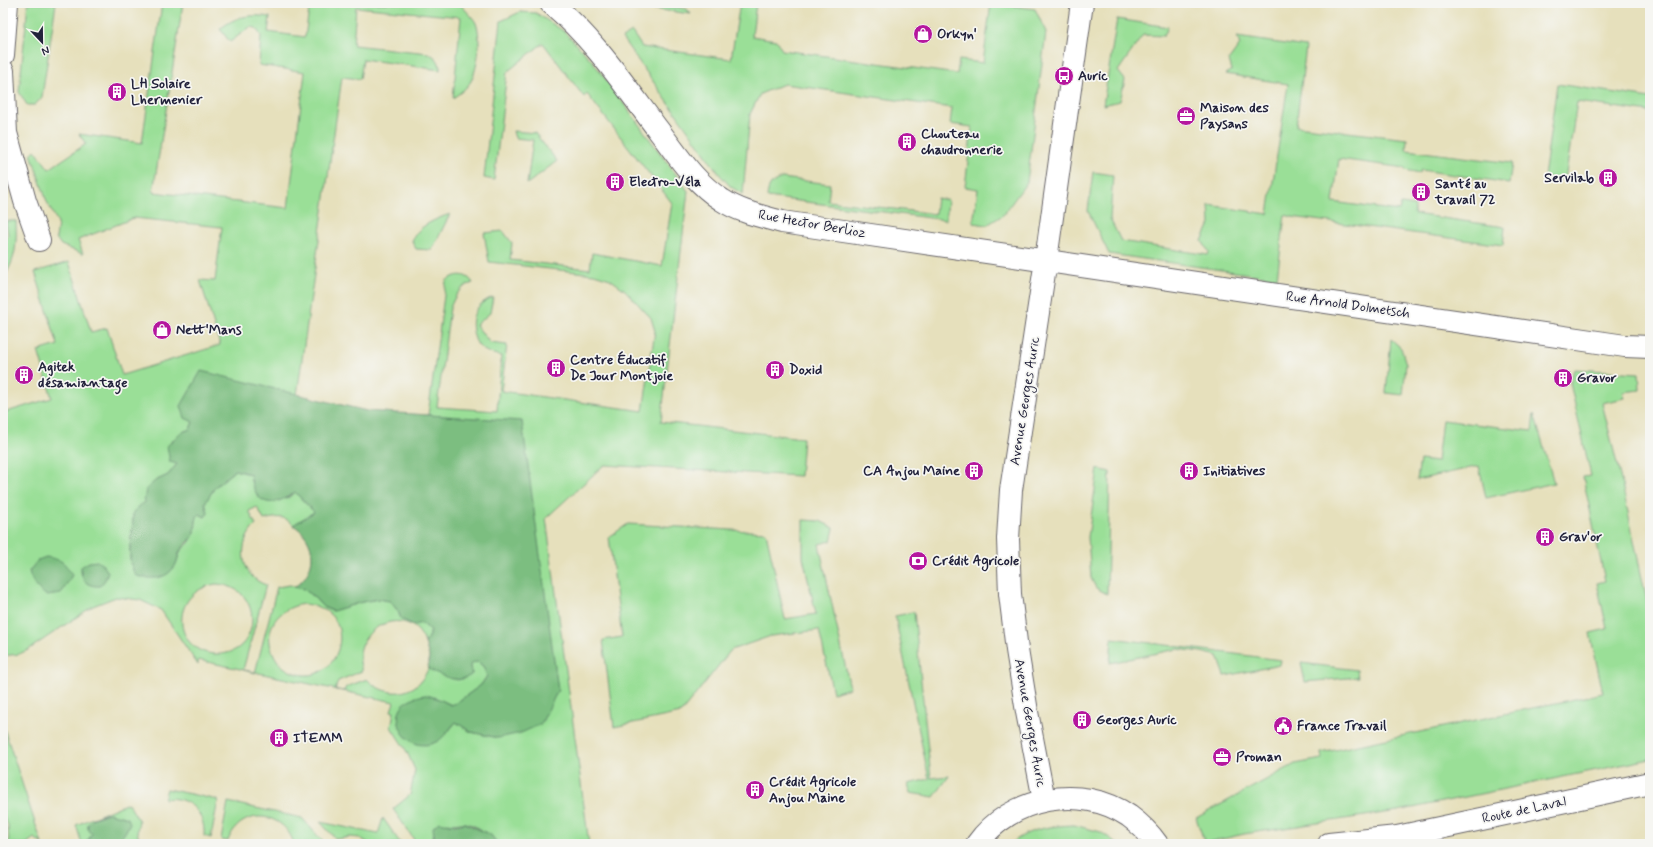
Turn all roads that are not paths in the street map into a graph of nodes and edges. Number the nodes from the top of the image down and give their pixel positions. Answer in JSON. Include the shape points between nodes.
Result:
{"nodes":[{"id":1,"x":7,"y":3,"type":"edge"},
{"id":2,"x":551,"y":3,"type":"edge"},
{"id":3,"x":1082,"y":3,"type":"edge"},
{"id":4,"x":3,"y":55,"type":"edge"},
{"id":5,"x":3,"y":71,"type":"edge"},
{"id":6,"x":39,"y":240,"type":"dead end"},
{"id":7,"x":1046,"y":260,"type":"junction"},
{"id":8,"x":1650,"y":346,"type":"edge"},
{"id":9,"x":1650,"y":783,"type":"edge"},
{"id":10,"x":1044,"y":800,"type":"junction"},
{"id":11,"x":1397,"y":837,"type":"junction"},
{"id":12,"x":1158,"y":841,"type":"edge"},
{"id":13,"x":977,"y":844,"type":"edge"},
{"id":14,"x":1329,"y":844,"type":"edge"},
{"id":15,"x":1374,"y":844,"type":"edge"}],
"edges":[{"from":1,"to":4,"type":"street"},
{"from":2,"to":7,"type":"street","name":"Rue Hector Berlioz","via":[[569,18],[596,48],[693,176],[722,200],[746,212],[782,222]]},
{"from":3,"to":7,"type":"street","name":"Avenue Georges Auric"},
{"from":5,"to":6,"type":"street","via":[[6,133]]},
{"from":7,"to":8,"type":"street","name":"Rue Arnold Dolmetsch","via":[[1617,344]]},
{"from":7,"to":10,"type":"street","name":"Avenue Georges Auric","via":[[1011,490],[1008,539],[1010,590],[1018,650]]},
{"from":9,"to":11,"type":"street","name":"Route de Laval"},
{"from":10,"to":12,"type":"street","via":[[1072,798],[1099,802],[1129,816]]},
{"from":10,"to":13,"type":"street","via":[[1019,808],[1006,816]]},
{"from":11,"to":14,"type":"street","name":"Route de Laval"},
{"from":11,"to":15,"type":"street","name":"Route de Laval"}]}
